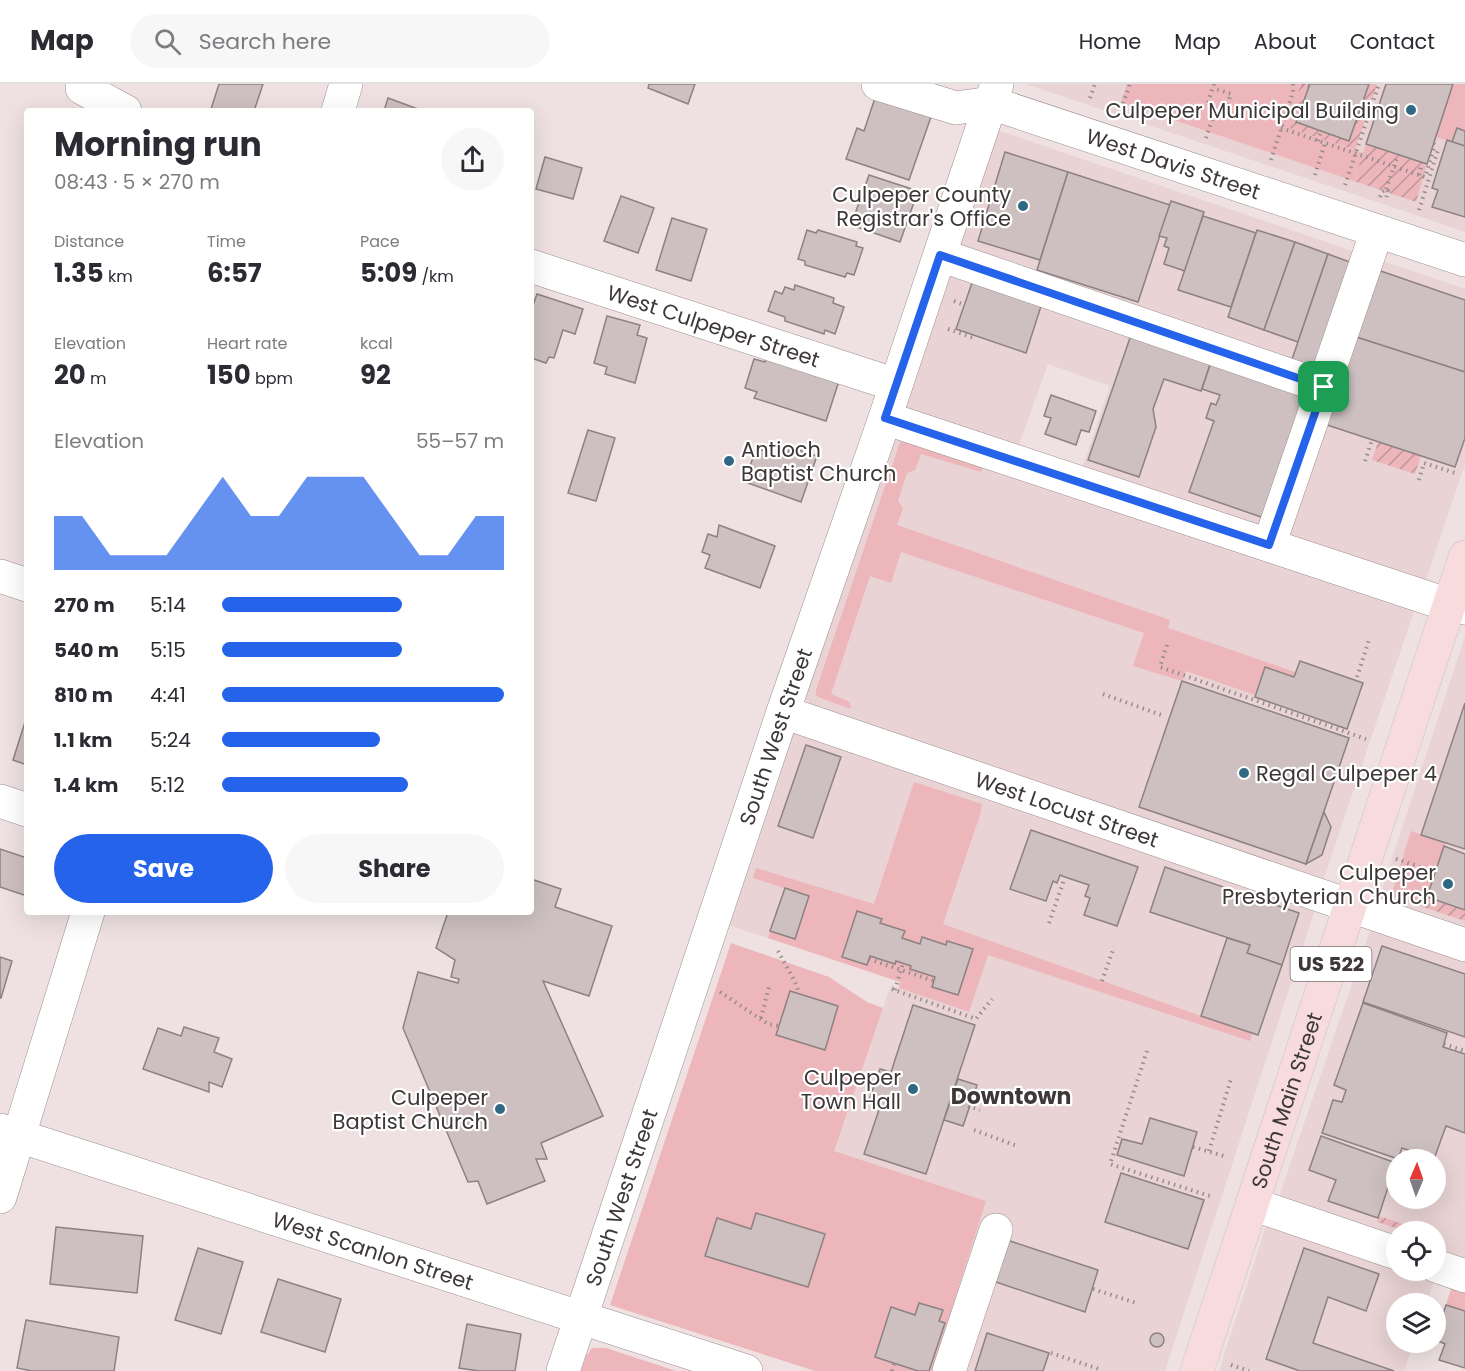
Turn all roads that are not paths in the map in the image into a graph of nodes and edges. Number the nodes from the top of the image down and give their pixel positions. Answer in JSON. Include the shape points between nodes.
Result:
{"nodes":[{"id":1,"x":346,"y":84,"type":"edge"},
{"id":2,"x":878,"y":84,"type":"edge"},
{"id":3,"x":82,"y":88,"type":"dead end"},
{"id":4,"x":994,"y":94,"type":"edge"},
{"id":5,"x":119,"y":108,"type":"edge"},
{"id":6,"x":339,"y":108,"type":"edge"},
{"id":7,"x":1377,"y":231,"type":"junction"},
{"id":8,"x":940,"y":255,"type":"junction"},
{"id":9,"x":1465,"y":260,"type":"edge"},
{"id":10,"x":534,"y":267,"type":"edge"},
{"id":11,"x":896,"y":385,"type":"junction"},
{"id":12,"x":1324,"y":387,"type":"junction"},
{"id":13,"x":885,"y":418,"type":"junction"},
{"id":14,"x":1269,"y":545,"type":"junction"},
{"id":15,"x":1465,"y":557,"type":"edge"},
{"id":16,"x":0,"y":576,"type":"edge"},
{"id":17,"x":24,"y":584,"type":"edge"},
{"id":18,"x":1457,"y":607,"type":"edge"},
{"id":19,"x":783,"y":712,"type":"junction"},
{"id":20,"x":0,"y":801,"type":"edge"},
{"id":21,"x":24,"y":809,"type":"edge"},
{"id":22,"x":1350,"y":906,"type":"junction"},
{"id":23,"x":87,"y":915,"type":"edge"},
{"id":24,"x":1465,"y":945,"type":"edge"},
{"id":25,"x":10,"y":1133,"type":"edge"},
{"id":26,"x":0,"y":1197,"type":"edge"},
{"id":27,"x":1252,"y":1204,"type":"junction"},
{"id":28,"x":996,"y":1230,"type":"dead end"},
{"id":29,"x":1386,"y":1250,"type":"edge"},
{"id":30,"x":1446,"y":1269,"type":"edge"},
{"id":31,"x":1465,"y":1276,"type":"edge"},
{"id":32,"x":581,"y":1318,"type":"junction"},
{"id":33,"x":563,"y":1371,"type":"edge"},
{"id":34,"x":746,"y":1371,"type":"edge"},
{"id":35,"x":949,"y":1371,"type":"edge"},
{"id":36,"x":1197,"y":1371,"type":"edge"}],
"edges":[{"from":1,"to":6,"type":"street"},
{"from":2,"to":4,"type":"street","name":"West Davis Street","via":[[956,108]]},
{"from":3,"to":5,"type":"street"},
{"from":4,"to":7,"type":"street","name":"West Davis Street"},
{"from":4,"to":8,"type":"street","name":"South West Street"},
{"from":7,"to":9,"type":"street","name":"West Davis Street"},
{"from":7,"to":12,"type":"street"},
{"from":8,"to":11,"type":"street","name":"South West Street"},
{"from":8,"to":12,"type":"street"},
{"from":10,"to":11,"type":"street","name":"West Culpeper Street"},
{"from":11,"to":13,"type":"street","name":"South West Street"},
{"from":12,"to":14,"type":"street"},
{"from":13,"to":14,"type":"street"},
{"from":13,"to":19,"type":"street","name":"South West Street"},
{"from":14,"to":18,"type":"street"},
{"from":15,"to":18,"type":"main road","name":"South Main Street","number":"US 522"},
{"from":16,"to":17,"type":"street"},
{"from":18,"to":22,"type":"main road","name":"South Main Street","number":"US 522"},
{"from":19,"to":22,"type":"street","name":"West Locust Street"},
{"from":19,"to":32,"type":"street","name":"South West Street"},
{"from":20,"to":21,"type":"street"},
{"from":22,"to":24,"type":"street","name":"West Locust Street"},
{"from":22,"to":27,"type":"main road","name":"South Main Street","number":"US 522"},
{"from":23,"to":25,"type":"street","via":[[47,1042]]},
{"from":25,"to":26,"type":"street"},
{"from":25,"to":32,"type":"street","name":"West Scanlon Street"},
{"from":27,"to":29,"type":"street"},
{"from":27,"to":36,"type":"main road","name":"South Main Street","number":"US 522"},
{"from":28,"to":35,"type":"street"},
{"from":30,"to":31,"type":"street"},
{"from":32,"to":33,"type":"street","name":"South West Street"},
{"from":32,"to":34,"type":"street","name":"West Scanlon Street"}]}
